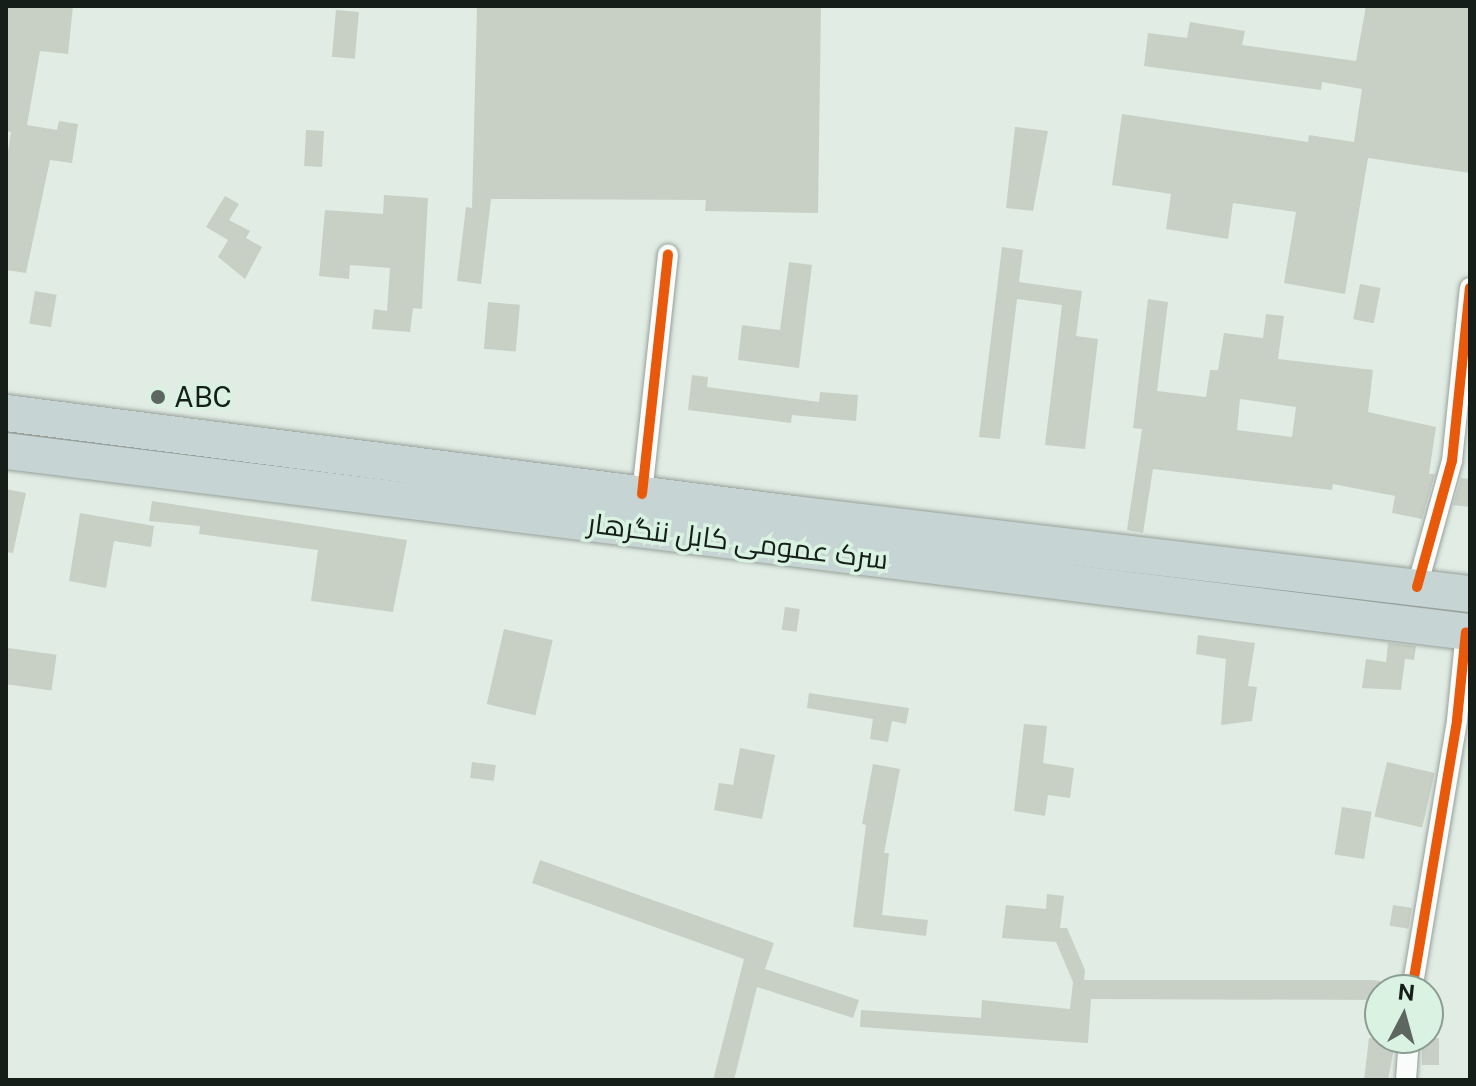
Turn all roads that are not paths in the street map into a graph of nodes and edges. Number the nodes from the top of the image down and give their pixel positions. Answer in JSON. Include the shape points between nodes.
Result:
{"nodes":[{"id":1,"x":668,"y":254,"type":"dead end"},
{"id":2,"x":1470,"y":288,"type":"edge"},
{"id":3,"x":6,"y":413,"type":"edge"},
{"id":4,"x":6,"y":451,"type":"edge"},
{"id":5,"x":642,"y":494,"type":"junction"},
{"id":6,"x":951,"y":532,"type":"junction"},
{"id":7,"x":948,"y":568,"type":"junction"},
{"id":8,"x":1417,"y":587,"type":"junction"},
{"id":9,"x":1470,"y":594,"type":"edge"},
{"id":10,"x":1468,"y":632,"type":"edge"},
{"id":11,"x":1415,"y":974,"type":"edge"},
{"id":12,"x":1408,"y":1054,"type":"edge"},
{"id":13,"x":1406,"y":1080,"type":"edge"}],
"edges":[{"from":1,"to":5,"type":"street"},
{"from":2,"to":8,"type":"street","via":[[1452,461]]},
{"from":3,"to":5,"type":"highway","name":"سرک عمومی کابل ننگرهار"},
{"from":4,"to":7,"type":"highway","name":"سرک عمومی کابل ننگرهار"},
{"from":5,"to":6,"type":"highway","name":"سرک عمومی کابل ننگرهار"},
{"from":6,"to":7,"type":"highway"},
{"from":6,"to":8,"type":"highway","name":"سرک عمومی کابل ننگرهار"},
{"from":7,"to":10,"type":"highway","name":"سرک عمومی کابل ننگرهار"},
{"from":8,"to":9,"type":"highway","name":"سرک عمومی کابل ننگرهار"},
{"from":10,"to":11,"type":"street"},
{"from":12,"to":13,"type":"street"}]}
